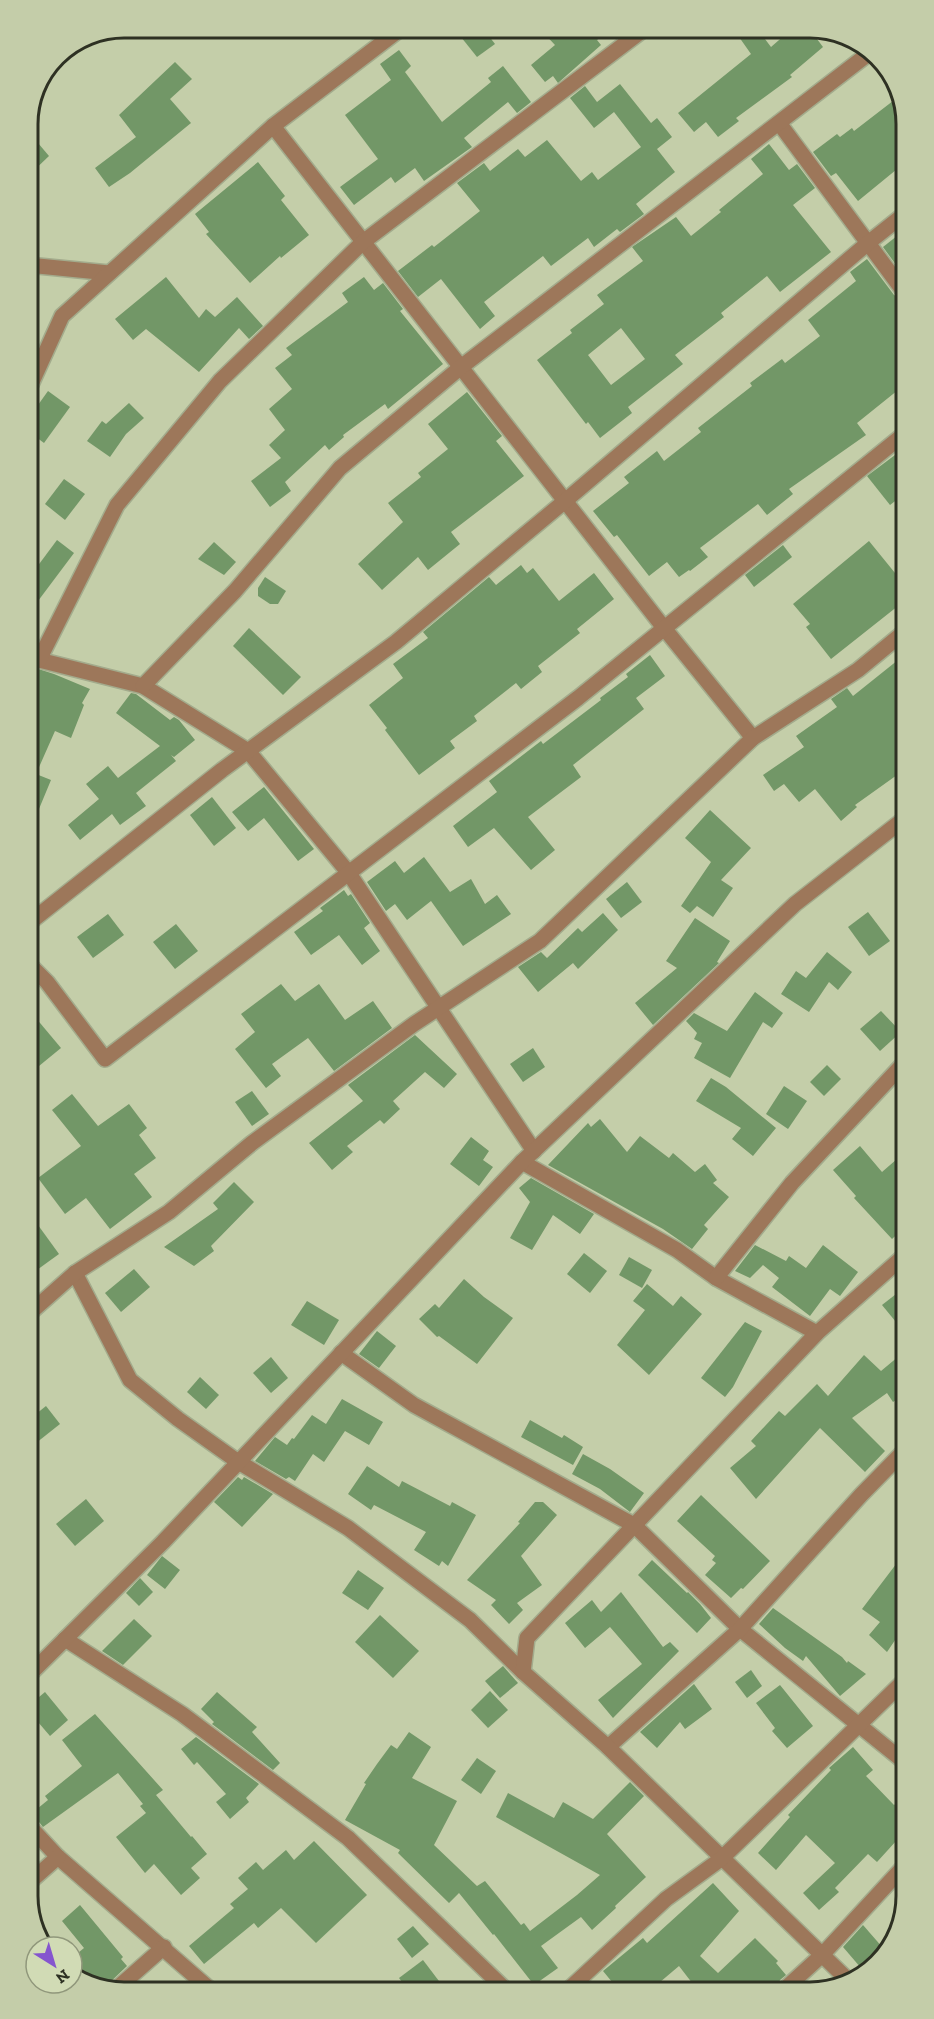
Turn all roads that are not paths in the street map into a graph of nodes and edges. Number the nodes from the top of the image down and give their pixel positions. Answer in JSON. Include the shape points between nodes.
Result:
{"nodes":[{"id":1,"x":389,"y":38,"type":"edge"},
{"id":2,"x":632,"y":38,"type":"edge"},
{"id":3,"x":865,"y":57,"type":"edge"},
{"id":4,"x":779,"y":123,"type":"junction"},
{"id":5,"x":273,"y":126,"type":"junction"},
{"id":6,"x":896,"y":221,"type":"edge"},
{"id":7,"x":363,"y":242,"type":"junction"},
{"id":8,"x":868,"y":243,"type":"junction"},
{"id":9,"x":38,"y":266,"type":"edge"},
{"id":10,"x":109,"y":273,"type":"junction"},
{"id":11,"x":896,"y":281,"type":"edge"},
{"id":12,"x":461,"y":367,"type":"junction"},
{"id":13,"x":38,"y":369,"type":"edge"},
{"id":14,"x":896,"y":441,"type":"edge"},
{"id":15,"x":565,"y":501,"type":"junction"},
{"id":16,"x":664,"y":628,"type":"junction"},
{"id":17,"x":896,"y":639,"type":"edge"},
{"id":18,"x":38,"y":651,"type":"edge"},
{"id":19,"x":38,"y":659,"type":"edge"},
{"id":20,"x":143,"y":686,"type":"junction"},
{"id":21,"x":753,"y":738,"type":"junction"},
{"id":22,"x":248,"y":751,"type":"junction"},
{"id":23,"x":896,"y":825,"type":"edge"},
{"id":24,"x":348,"y":872,"type":"junction"},
{"id":25,"x":38,"y":916,"type":"edge"},
{"id":26,"x":38,"y":972,"type":"edge"},
{"id":27,"x":438,"y":1008,"type":"junction"},
{"id":28,"x":896,"y":1072,"type":"edge"},
{"id":29,"x":534,"y":1151,"type":"junction"},
{"id":30,"x":522,"y":1162,"type":"junction"},
{"id":31,"x":896,"y":1263,"type":"edge"},
{"id":32,"x":75,"y":1273,"type":"junction"},
{"id":33,"x":716,"y":1278,"type":"junction"},
{"id":34,"x":37,"y":1306,"type":"edge"},
{"id":35,"x":817,"y":1333,"type":"junction"},
{"id":36,"x":341,"y":1353,"type":"junction"},
{"id":37,"x":896,"y":1459,"type":"edge"},
{"id":38,"x":237,"y":1461,"type":"junction"},
{"id":39,"x":634,"y":1526,"type":"junction"},
{"id":40,"x":740,"y":1629,"type":"junction"},
{"id":41,"x":64,"y":1639,"type":"junction"},
{"id":42,"x":37,"y":1667,"type":"edge"},
{"id":43,"x":523,"y":1672,"type":"junction"},
{"id":44,"x":896,"y":1688,"type":"edge"},
{"id":45,"x":857,"y":1725,"type":"junction"},
{"id":46,"x":608,"y":1747,"type":"junction"},
{"id":47,"x":896,"y":1755,"type":"edge"},
{"id":48,"x":37,"y":1834,"type":"edge"},
{"id":49,"x":58,"y":1857,"type":"junction"},
{"id":50,"x":721,"y":1858,"type":"junction"},
{"id":51,"x":896,"y":1875,"type":"edge"},
{"id":52,"x":37,"y":1876,"type":"edge"},
{"id":53,"x":164,"y":1947,"type":"junction"},
{"id":54,"x":822,"y":1955,"type":"junction"},
{"id":55,"x":843,"y":1975,"type":"edge"},
{"id":56,"x":125,"y":1981,"type":"edge"},
{"id":57,"x":201,"y":1981,"type":"edge"},
{"id":58,"x":497,"y":1982,"type":"edge"},
{"id":59,"x":577,"y":1982,"type":"edge"},
{"id":60,"x":793,"y":1982,"type":"edge"}],
"edges":[{"from":1,"to":5,"type":"street"},
{"from":2,"to":7,"type":"street"},
{"from":3,"to":4,"type":"street"},
{"from":4,"to":8,"type":"street"},
{"from":4,"to":12,"type":"street"},
{"from":5,"to":7,"type":"street"},
{"from":5,"to":10,"type":"street"},
{"from":6,"to":8,"type":"street"},
{"from":7,"to":12,"type":"street"},
{"from":7,"to":18,"type":"street","via":[[220,381],[117,505]]},
{"from":8,"to":11,"type":"street"},
{"from":8,"to":15,"type":"street"},
{"from":9,"to":10,"type":"street"},
{"from":10,"to":13,"type":"street","via":[[62,316]]},
{"from":12,"to":15,"type":"street"},
{"from":12,"to":20,"type":"street","via":[[340,468],[235,591]]},
{"from":14,"to":16,"type":"street"},
{"from":15,"to":16,"type":"street"},
{"from":15,"to":22,"type":"street","via":[[396,642]]},
{"from":16,"to":21,"type":"street"},
{"from":16,"to":24,"type":"street"},
{"from":17,"to":21,"type":"street","via":[[858,670]]},
{"from":19,"to":20,"type":"street"},
{"from":20,"to":22,"type":"street"},
{"from":21,"to":27,"type":"street","via":[[540,941]]},
{"from":22,"to":24,"type":"street"},
{"from":22,"to":25,"type":"street"},
{"from":23,"to":29,"type":"street","via":[[795,904]]},
{"from":24,"to":26,"type":"street","via":[[105,1059]]},
{"from":24,"to":27,"type":"street"},
{"from":27,"to":29,"type":"street"},
{"from":27,"to":32,"type":"street","via":[[252,1143],[169,1212]]},
{"from":28,"to":33,"type":"street","via":[[792,1183]]},
{"from":29,"to":30,"type":"street"},
{"from":30,"to":33,"type":"street","via":[[677,1250]]},
{"from":30,"to":36,"type":"street"},
{"from":31,"to":35,"type":"street"},
{"from":32,"to":34,"type":"street"},
{"from":32,"to":38,"type":"street","via":[[130,1380]]},
{"from":33,"to":35,"type":"street"},
{"from":35,"to":39,"type":"street"},
{"from":36,"to":38,"type":"street"},
{"from":36,"to":39,"type":"street","via":[[414,1405]]},
{"from":37,"to":40,"type":"street"},
{"from":38,"to":41,"type":"street","via":[[163,1542]]},
{"from":38,"to":43,"type":"street","via":[[348,1528],[470,1620]]},
{"from":39,"to":40,"type":"street"},
{"from":39,"to":43,"type":"street","via":[[527,1638]]},
{"from":40,"to":45,"type":"street"},
{"from":40,"to":46,"type":"street"},
{"from":41,"to":42,"type":"street"},
{"from":41,"to":58,"type":"street","via":[[182,1714],[348,1838]]},
{"from":43,"to":46,"type":"street"},
{"from":44,"to":45,"type":"street"},
{"from":45,"to":47,"type":"street"},
{"from":45,"to":50,"type":"street"},
{"from":46,"to":50,"type":"street"},
{"from":48,"to":49,"type":"street"},
{"from":49,"to":52,"type":"street"},
{"from":49,"to":53,"type":"street"},
{"from":50,"to":54,"type":"street"},
{"from":50,"to":59,"type":"street","via":[[666,1899]]},
{"from":51,"to":54,"type":"street"},
{"from":53,"to":56,"type":"street"},
{"from":53,"to":57,"type":"street"},
{"from":54,"to":55,"type":"street"},
{"from":54,"to":60,"type":"street"}]}
